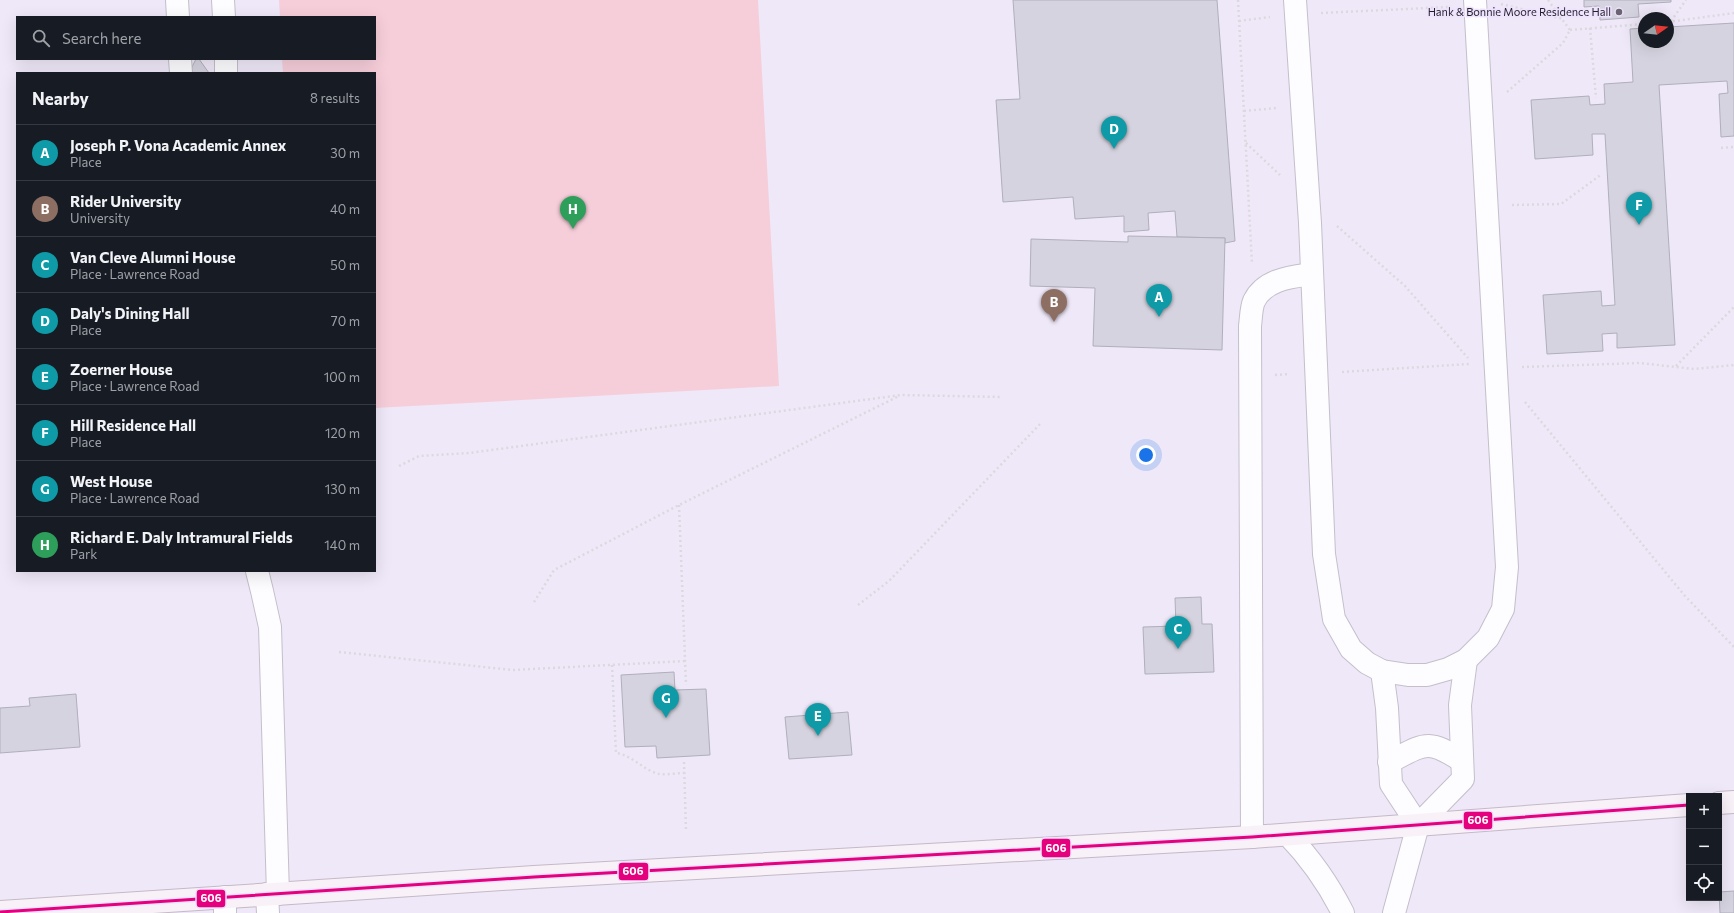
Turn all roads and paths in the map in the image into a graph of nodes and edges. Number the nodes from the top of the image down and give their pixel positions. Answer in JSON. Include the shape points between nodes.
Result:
{"nodes":[{"id":1,"x":177,"y":0,"type":"edge"},
{"id":2,"x":223,"y":0,"type":"edge"},
{"id":3,"x":1238,"y":0,"type":"edge"},
{"id":4,"x":1295,"y":0,"type":"edge"},
{"id":5,"x":1475,"y":0,"type":"edge"},
{"id":6,"x":1548,"y":0,"type":"edge"},
{"id":7,"x":1686,"y":0,"type":"edge"},
{"id":8,"x":1496,"y":2,"type":"dead end"},
{"id":9,"x":1450,"y":7,"type":"dead end"},
{"id":10,"x":1319,"y":13,"type":"dead end"},
{"id":11,"x":1734,"y":13,"type":"edge"},
{"id":12,"x":178,"y":16,"type":"edge"},
{"id":13,"x":224,"y":16,"type":"edge"},
{"id":14,"x":1674,"y":16,"type":"edge"},
{"id":15,"x":1275,"y":17,"type":"dead end"},
{"id":16,"x":1563,"y":19,"type":"junction"},
{"id":17,"x":1239,"y":21,"type":"junction"},
{"id":18,"x":1674,"y":21,"type":"edge"},
{"id":19,"x":1638,"y":24,"type":"edge"},
{"id":20,"x":1590,"y":28,"type":"junction"},
{"id":21,"x":1570,"y":30,"type":"junction"},
{"id":22,"x":180,"y":60,"type":"edge"},
{"id":23,"x":226,"y":60,"type":"edge"},
{"id":24,"x":181,"y":72,"type":"edge"},
{"id":25,"x":226,"y":72,"type":"edge"},
{"id":26,"x":1501,"y":96,"type":"dead end"},
{"id":27,"x":1596,"y":98,"type":"dead end"},
{"id":28,"x":1245,"y":143,"type":"junction"},
{"id":29,"x":1734,"y":147,"type":"edge"},
{"id":30,"x":1721,"y":148,"type":"dead end"},
{"id":31,"x":1602,"y":174,"type":"dead end"},
{"id":32,"x":1282,"y":177,"type":"dead end"},
{"id":33,"x":1509,"y":205,"type":"dead end"},
{"id":34,"x":1334,"y":223,"type":"dead end"},
{"id":35,"x":1252,"y":264,"type":"dead end"},
{"id":36,"x":1312,"y":274,"type":"junction"},
{"id":37,"x":1734,"y":307,"type":"edge"},
{"id":38,"x":1734,"y":365,"type":"edge"},
{"id":39,"x":1676,"y":366,"type":"junction"},
{"id":40,"x":1517,"y":367,"type":"dead end"},
{"id":41,"x":1340,"y":372,"type":"dead end"},
{"id":42,"x":901,"y":395,"type":"junction"},
{"id":43,"x":1002,"y":397,"type":"dead end"},
{"id":44,"x":1523,"y":400,"type":"dead end"},
{"id":45,"x":1042,"y":422,"type":"dead end"},
{"id":46,"x":399,"y":466,"type":"dead end"},
{"id":47,"x":679,"y":505,"type":"junction"},
{"id":48,"x":257,"y":572,"type":"edge"},
{"id":49,"x":534,"y":602,"type":"dead end"},
{"id":50,"x":858,"y":604,"type":"dead end"},
{"id":51,"x":1734,"y":647,"type":"edge"},
{"id":52,"x":339,"y":652,"type":"dead end"},
{"id":53,"x":1466,"y":660,"type":"junction"},
{"id":54,"x":686,"y":661,"type":"junction"},
{"id":55,"x":612,"y":664,"type":"junction"},
{"id":56,"x":1382,"y":671,"type":"junction"},
{"id":57,"x":686,"y":685,"type":"dead end"},
{"id":58,"x":1462,"y":761,"type":"junction"},
{"id":59,"x":684,"y":762,"type":"dead end"},
{"id":60,"x":1389,"y":762,"type":"junction"},
{"id":61,"x":685,"y":773,"type":"junction"},
{"id":62,"x":1734,"y":802,"type":"edge"},
{"id":63,"x":1722,"y":803,"type":"edge"},
{"id":64,"x":1686,"y":805,"type":"edge"},
{"id":65,"x":1418,"y":825,"type":"junction"},
{"id":66,"x":686,"y":832,"type":"dead end"},
{"id":67,"x":1288,"y":835,"type":"junction"},
{"id":68,"x":1252,"y":837,"type":"junction"},
{"id":69,"x":271,"y":900,"type":"edge"},
{"id":70,"x":225,"y":905,"type":"edge"},
{"id":71,"x":0,"y":912,"type":"edge"},
{"id":72,"x":1343,"y":913,"type":"edge"},
{"id":73,"x":1394,"y":913,"type":"edge"}],
"edges":[{"from":1,"to":12,"type":"street"},
{"from":2,"to":13,"type":"street"},
{"from":3,"to":17,"type":"path"},
{"from":4,"to":36,"type":"street"},
{"from":5,"to":53,"type":"street","via":[[1507,567],[1504,609],[1488,638]]},
{"from":6,"to":16,"type":"path"},
{"from":7,"to":14,"type":"path"},
{"from":8,"to":16,"type":"path"},
{"from":9,"to":10,"type":"path"},
{"from":11,"to":18,"type":"path"},
{"from":15,"to":17,"type":"path"},
{"from":16,"to":21,"type":"path"},
{"from":17,"to":28,"type":"path"},
{"from":19,"to":20,"type":"path"},
{"from":20,"to":21,"type":"path"},
{"from":20,"to":27,"type":"path"},
{"from":21,"to":26,"type":"path","via":[[1563,43]]},
{"from":22,"to":24,"type":"street"},
{"from":23,"to":25,"type":"street"},
{"from":28,"to":32,"type":"path"},
{"from":28,"to":35,"type":"path"},
{"from":29,"to":30,"type":"path"},
{"from":31,"to":33,"type":"path","via":[[1561,204]]},
{"from":34,"to":41,"type":"path","via":[[1405,286],[1473,364]]},
{"from":36,"to":56,"type":"street","via":[[1324,554],[1334,619],[1351,650],[1366,663]]},
{"from":36,"to":68,"type":"street","via":[[1284,278],[1266,286],[1254,302],[1250,326]]},
{"from":37,"to":39,"type":"path"},
{"from":38,"to":39,"type":"path","via":[[1694,369]]},
{"from":39,"to":40,"type":"path","via":[[1640,363]]},
{"from":42,"to":43,"type":"path"},
{"from":42,"to":46,"type":"path","via":[[469,453],[419,456]]},
{"from":42,"to":47,"type":"path"},
{"from":44,"to":51,"type":"path","via":[[1685,596]]},
{"from":45,"to":50,"type":"path","via":[[889,581]]},
{"from":47,"to":49,"type":"path","via":[[554,570]]},
{"from":47,"to":54,"type":"path"},
{"from":48,"to":69,"type":"street","via":[[270,628]]},
{"from":52,"to":55,"type":"path","via":[[512,670]]},
{"from":53,"to":56,"type":"street","via":[[1427,675]]},
{"from":53,"to":58,"type":"street","via":[[1460,705]]},
{"from":54,"to":55,"type":"path"},
{"from":54,"to":57,"type":"path"},
{"from":55,"to":61,"type":"path","via":[[616,753],[624,754],[660,774]]},
{"from":56,"to":60,"type":"street","via":[[1387,708]]},
{"from":58,"to":60,"type":"street","via":[[1439,747],[1430,745]]},
{"from":58,"to":65,"type":"street","via":[[1463,779]]},
{"from":59,"to":61,"type":"path"},
{"from":60,"to":65,"type":"street","via":[[1391,784]]},
{"from":61,"to":66,"type":"path"},
{"from":62,"to":63,"type":"main road"},
{"from":64,"to":65,"type":"main road"},
{"from":65,"to":67,"type":"main road"},
{"from":65,"to":73,"type":"street"},
{"from":67,"to":68,"type":"main road"},
{"from":67,"to":72,"type":"street","via":[[1310,859]]},
{"from":68,"to":69,"type":"main road","via":[[534,877]]},
{"from":69,"to":70,"type":"main road"},
{"from":70,"to":71,"type":"main road"}]}
